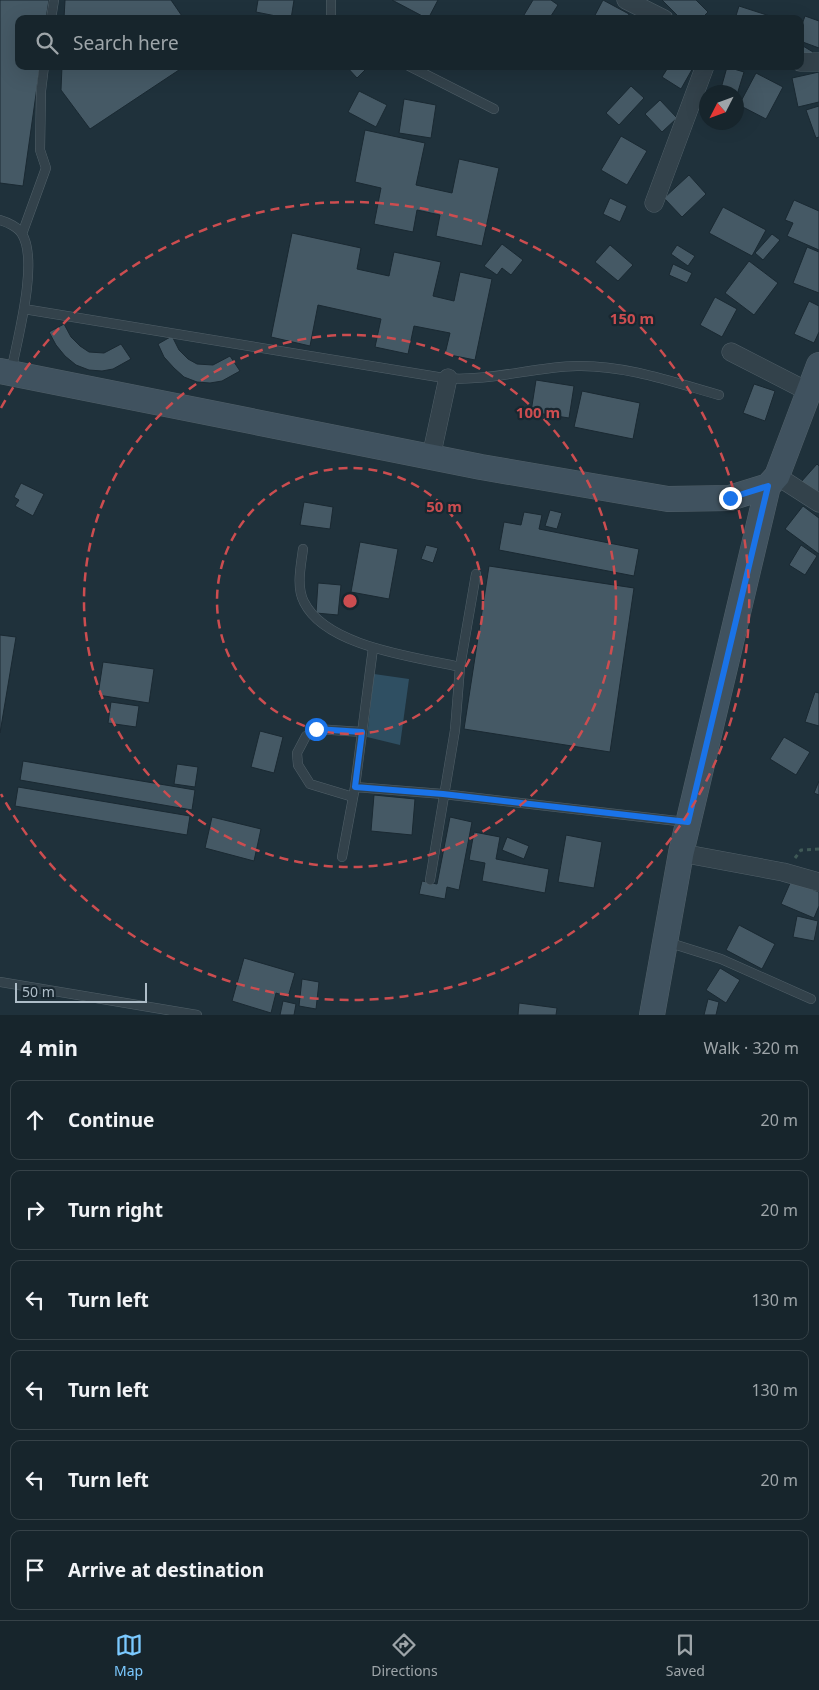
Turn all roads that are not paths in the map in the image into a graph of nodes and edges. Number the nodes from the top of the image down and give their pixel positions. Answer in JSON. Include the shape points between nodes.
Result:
{"nodes":[{"id":1,"x":54,"y":0,"type":"edge"},
{"id":2,"x":331,"y":0,"type":"edge"},
{"id":3,"x":626,"y":0,"type":"edge"},
{"id":4,"x":52,"y":15,"type":"edge"},
{"id":5,"x":332,"y":15,"type":"edge"},
{"id":6,"x":656,"y":15,"type":"edge"},
{"id":7,"x":804,"y":62,"type":"edge"},
{"id":8,"x":819,"y":62,"type":"edge"},
{"id":9,"x":44,"y":70,"type":"edge"},
{"id":10,"x":417,"y":70,"type":"edge"},
{"id":11,"x":704,"y":70,"type":"edge"},
{"id":12,"x":494,"y":108,"type":"dead end"},
{"id":13,"x":654,"y":203,"type":"dead end"},
{"id":14,"x":0,"y":220,"type":"edge"},
{"id":15,"x":22,"y":234,"type":"junction"},
{"id":16,"x":24,"y":308,"type":"junction"},
{"id":17,"x":731,"y":352,"type":"dead end"},
{"id":18,"x":819,"y":365,"type":"edge"},
{"id":19,"x":5,"y":371,"type":"edge"},
{"id":20,"x":448,"y":378,"type":"junction"},
{"id":21,"x":809,"y":392,"type":"junction"},
{"id":22,"x":719,"y":394,"type":"dead end"},
{"id":23,"x":431,"y":457,"type":"junction"},
{"id":24,"x":773,"y":481,"type":"junction"},
{"id":25,"x":819,"y":503,"type":"edge"},
{"id":26,"x":303,"y":549,"type":"dead end"},
{"id":27,"x":476,"y":574,"type":"dead end"},
{"id":28,"x":373,"y":648,"type":"junction"},
{"id":29,"x":460,"y":667,"type":"junction"},
{"id":30,"x":362,"y":732,"type":"junction"},
{"id":31,"x":355,"y":787,"type":"junction"},
{"id":32,"x":443,"y":794,"type":"junction"},
{"id":33,"x":354,"y":797,"type":"junction"},
{"id":34,"x":688,"y":822,"type":"junction"},
{"id":35,"x":681,"y":853,"type":"junction"},
{"id":36,"x":342,"y":857,"type":"dead end"},
{"id":37,"x":430,"y":880,"type":"dead end"},
{"id":38,"x":819,"y":882,"type":"edge"},
{"id":39,"x":664,"y":941,"type":"junction"},
{"id":40,"x":0,"y":982,"type":"edge"},
{"id":41,"x":812,"y":999,"type":"dead end"},
{"id":42,"x":197,"y":1015,"type":"edge"},
{"id":43,"x":652,"y":1015,"type":"edge"}],
"edges":[{"from":1,"to":4,"type":"lane"},
{"from":2,"to":5,"type":"lane"},
{"from":3,"to":6,"type":"street"},
{"from":7,"to":8,"type":"street"},
{"from":9,"to":15,"type":"lane","via":[[40,150],[46,168]]},
{"from":10,"to":12,"type":"lane"},
{"from":11,"to":13,"type":"street"},
{"from":14,"to":15,"type":"lane"},
{"from":15,"to":16,"type":"lane","via":[[29,255]]},
{"from":16,"to":19,"type":"lane"},
{"from":16,"to":20,"type":"lane"},
{"from":17,"to":21,"type":"street"},
{"from":18,"to":21,"type":"main road"},
{"from":19,"to":23,"type":"main road"},
{"from":20,"to":22,"type":"lane","via":[[472,379],[578,366],[634,371]]},
{"from":20,"to":23,"type":"street"},
{"from":21,"to":24,"type":"main road"},
{"from":23,"to":24,"type":"main road","via":[[668,499],[730,498]]},
{"from":24,"to":25,"type":"street"},
{"from":24,"to":34,"type":"main road"},
{"from":26,"to":28,"type":"lane","via":[[300,581],[303,602],[319,623]]},
{"from":27,"to":29,"type":"lane"},
{"from":28,"to":29,"type":"lane"},
{"from":28,"to":30,"type":"lane"},
{"from":29,"to":32,"type":"lane","via":[[455,730]]},
{"from":30,"to":31,"type":"lane"},
{"from":30,"to":33,"type":"lane","via":[[316,729],[306,736],[297,753],[298,765],[310,784]]},
{"from":31,"to":32,"type":"lane"},
{"from":31,"to":33,"type":"lane"},
{"from":32,"to":34,"type":"lane"},
{"from":32,"to":37,"type":"lane"},
{"from":33,"to":36,"type":"lane"},
{"from":34,"to":35,"type":"main road"},
{"from":35,"to":38,"type":"street"},
{"from":35,"to":39,"type":"main road"},
{"from":39,"to":41,"type":"lane","via":[[721,959]]},
{"from":39,"to":43,"type":"main road"},
{"from":40,"to":42,"type":"lane"}]}
